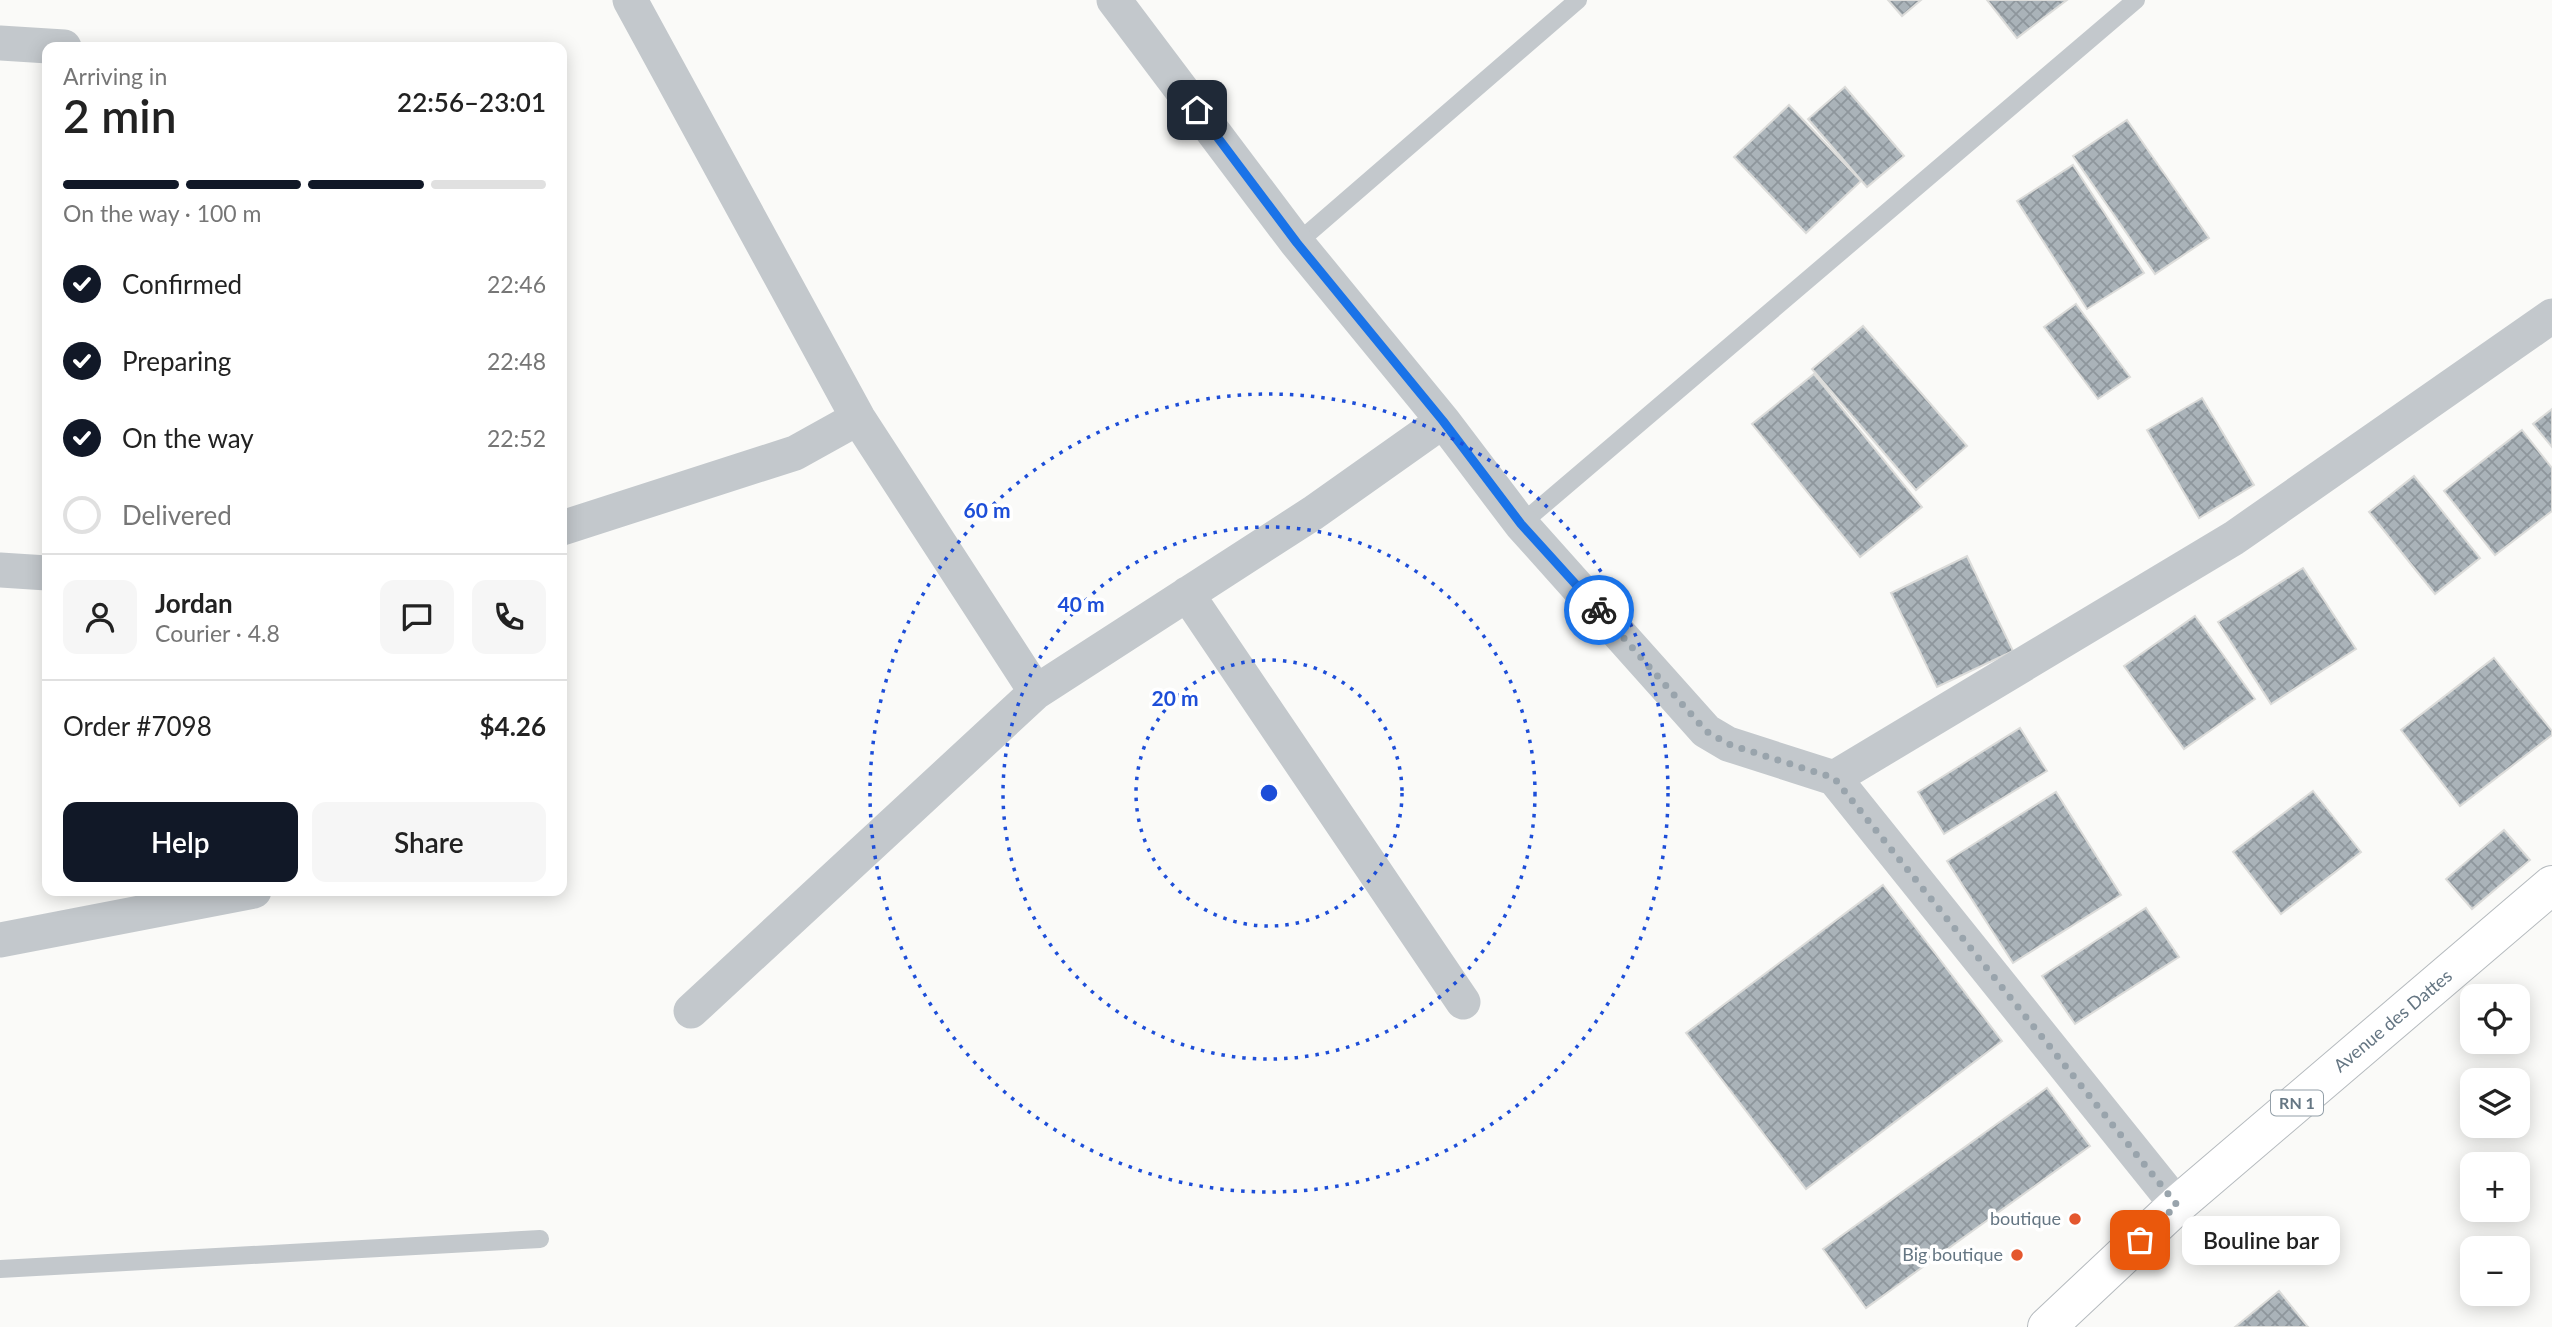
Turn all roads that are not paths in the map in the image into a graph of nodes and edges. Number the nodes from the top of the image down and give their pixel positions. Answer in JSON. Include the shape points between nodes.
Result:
{"nodes":[{"id":1,"x":630,"y":0,"type":"edge"},
{"id":2,"x":1114,"y":0,"type":"edge"},
{"id":3,"x":1578,"y":0,"type":"edge"},
{"id":4,"x":2136,"y":0,"type":"edge"},
{"id":5,"x":0,"y":43,"type":"edge"},
{"id":6,"x":42,"y":46,"type":"edge"},
{"id":7,"x":1297,"y":243,"type":"junction"},
{"id":8,"x":2552,"y":316,"type":"edge"},
{"id":9,"x":858,"y":418,"type":"junction"},
{"id":10,"x":1443,"y":421,"type":"junction"},
{"id":11,"x":1521,"y":524,"type":"junction"},
{"id":12,"x":567,"y":526,"type":"edge"},
{"id":13,"x":0,"y":570,"type":"edge"},
{"id":14,"x":42,"y":573,"type":"edge"},
{"id":15,"x":1187,"y":594,"type":"junction"},
{"id":16,"x":1036,"y":692,"type":"junction"},
{"id":17,"x":1834,"y":778,"type":"junction"},
{"id":18,"x":2552,"y":885,"type":"edge"},
{"id":19,"x":228,"y":896,"type":"edge"},
{"id":20,"x":0,"y":940,"type":"edge"},
{"id":21,"x":1463,"y":1002,"type":"dead end"},
{"id":22,"x":691,"y":1011,"type":"dead end"},
{"id":23,"x":2177,"y":1205,"type":"junction"},
{"id":24,"x":540,"y":1239,"type":"dead end"},
{"id":25,"x":0,"y":1269,"type":"edge"},
{"id":26,"x":2047,"y":1327,"type":"edge"}],
"edges":[{"from":1,"to":9,"type":"street"},
{"from":2,"to":7,"type":"street"},
{"from":3,"to":7,"type":"lane"},
{"from":4,"to":11,"type":"lane"},
{"from":5,"to":6,"type":"street"},
{"from":7,"to":10,"type":"street"},
{"from":8,"to":17,"type":"street","via":[[2234,538]]},
{"from":9,"to":12,"type":"street","via":[[795,453]]},
{"from":9,"to":16,"type":"street"},
{"from":10,"to":11,"type":"street"},
{"from":10,"to":15,"type":"street"},
{"from":11,"to":17,"type":"street","via":[[1706,731],[1728,744]]},
{"from":13,"to":14,"type":"street"},
{"from":15,"to":16,"type":"street"},
{"from":15,"to":21,"type":"street"},
{"from":16,"to":22,"type":"street"},
{"from":17,"to":23,"type":"street"},
{"from":18,"to":23,"type":"main road","name":"Avenue des Dattes","number":"RN 1"},
{"from":19,"to":20,"type":"street"},
{"from":23,"to":26,"type":"main road","name":"Avenue des Dattes","number":"RN 1"},
{"from":24,"to":25,"type":"lane"}]}
